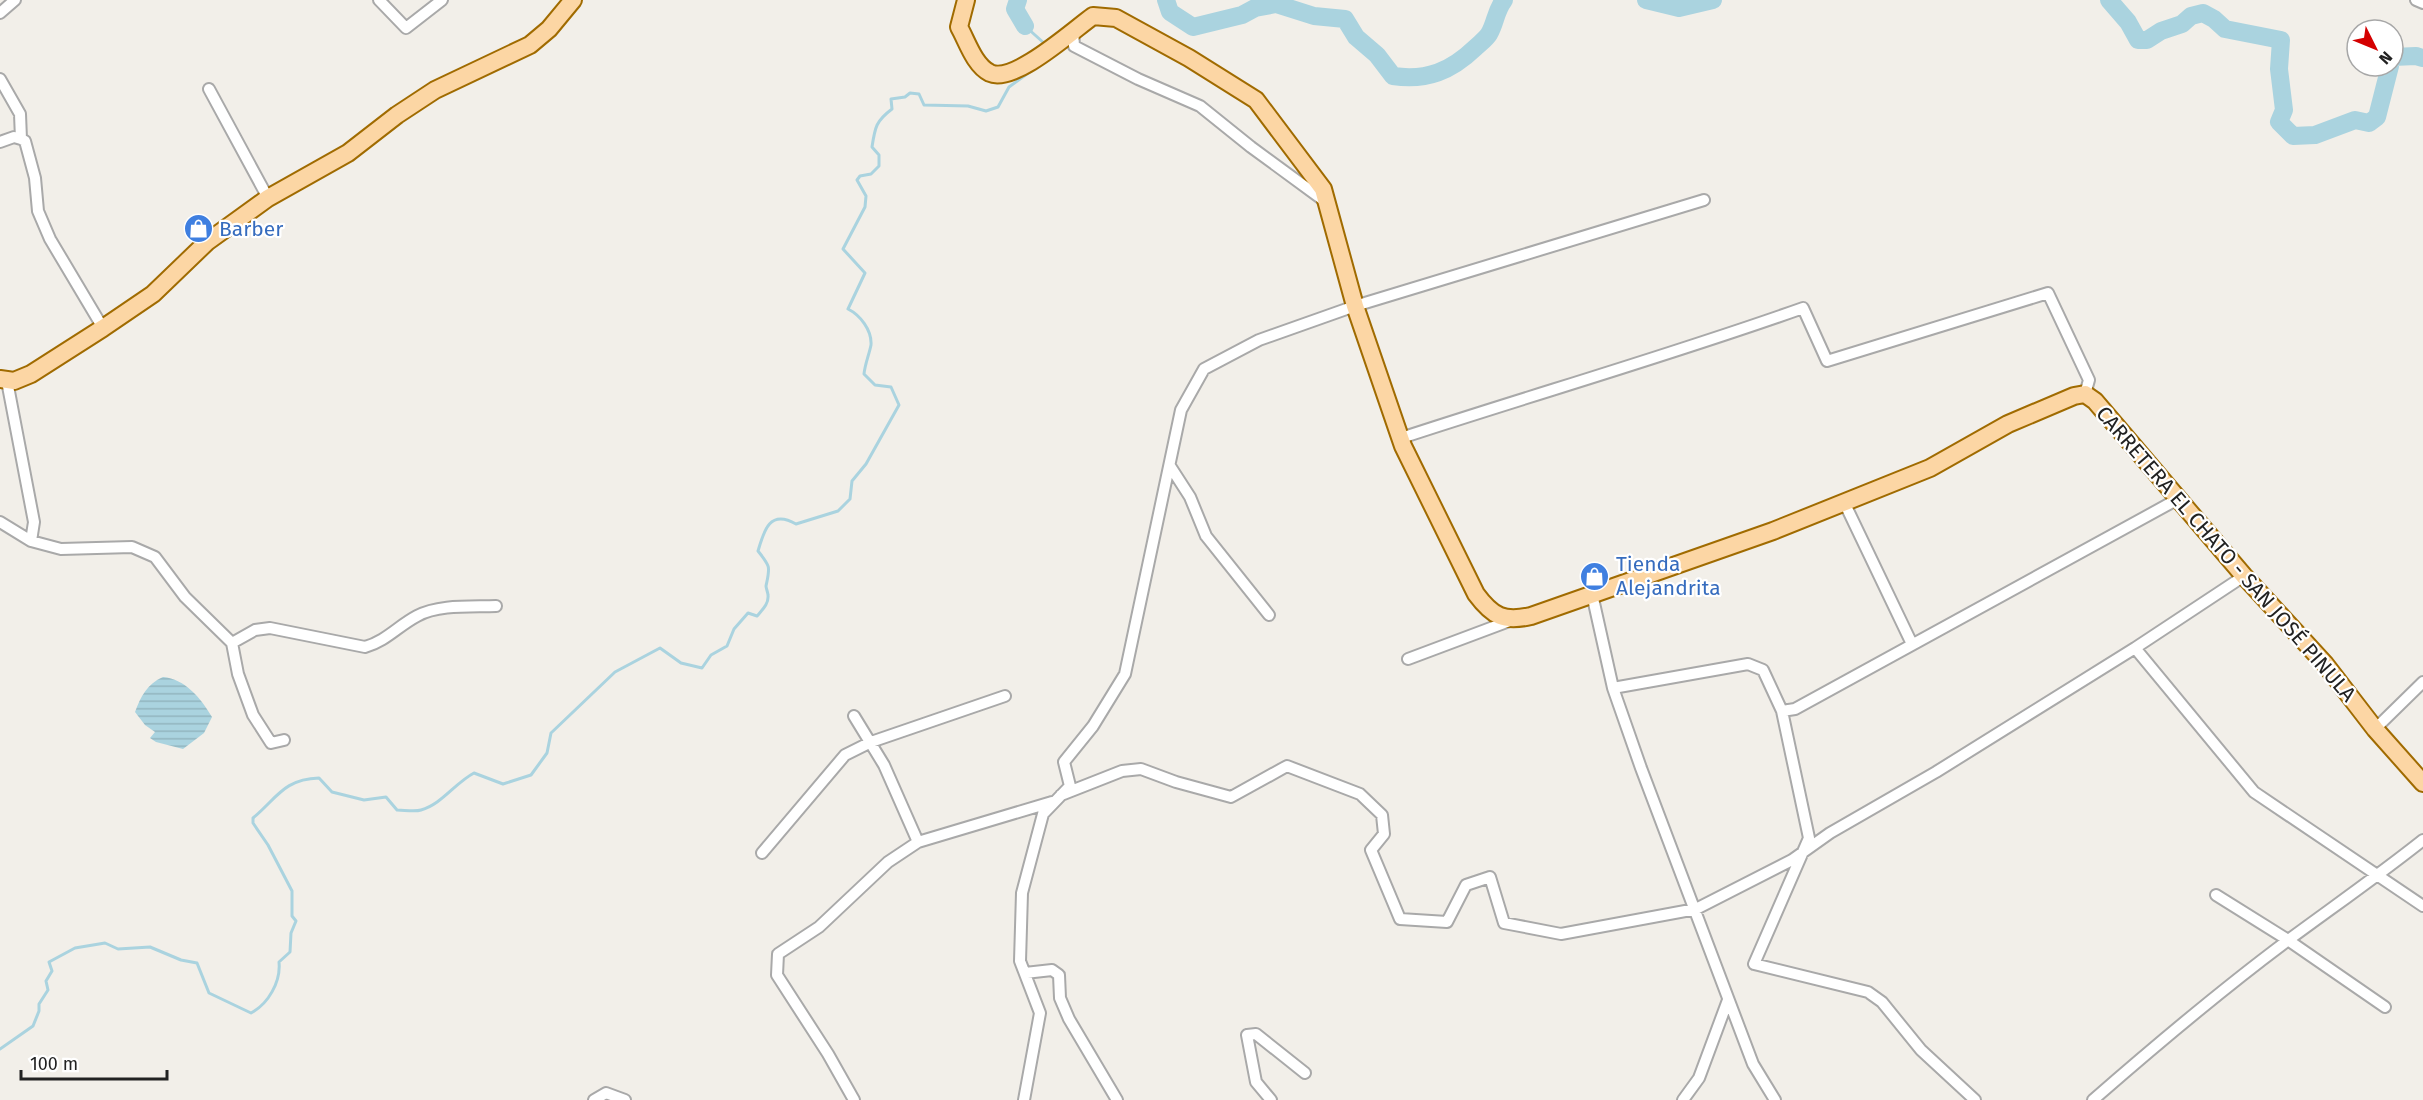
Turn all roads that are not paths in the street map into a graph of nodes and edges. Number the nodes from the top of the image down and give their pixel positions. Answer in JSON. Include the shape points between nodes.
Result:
{"nodes":[{"id":1,"x":15,"y":0,"type":"edge"},
{"id":2,"x":379,"y":0,"type":"edge"},
{"id":3,"x":442,"y":0,"type":"edge"},
{"id":4,"x":966,"y":0,"type":"edge"},
{"id":5,"x":2416,"y":0,"type":"edge"},
{"id":6,"x":566,"y":3,"type":"edge"},
{"id":7,"x":2423,"y":3,"type":"edge"},
{"id":8,"x":0,"y":13,"type":"edge"},
{"id":9,"x":1068,"y":34,"type":"junction"},
{"id":10,"x":0,"y":79,"type":"edge"},
{"id":11,"x":209,"y":89,"type":"dead end"},
{"id":12,"x":21,"y":139,"type":"junction"},
{"id":13,"x":0,"y":142,"type":"edge"},
{"id":14,"x":268,"y":198,"type":"junction"},
{"id":15,"x":1704,"y":200,"type":"dead end"},
{"id":16,"x":1326,"y":202,"type":"junction"},
{"id":17,"x":1355,"y":306,"type":"junction"},
{"id":18,"x":103,"y":328,"type":"junction"},
{"id":19,"x":3,"y":380,"type":"edge"},
{"id":20,"x":2085,"y":394,"type":"junction"},
{"id":21,"x":1401,"y":438,"type":"junction"},
{"id":22,"x":1170,"y":466,"type":"junction"},
{"id":23,"x":2178,"y":499,"type":"junction"},
{"id":24,"x":1845,"y":502,"type":"junction"},
{"id":25,"x":0,"y":522,"type":"edge"},
{"id":26,"x":31,"y":541,"type":"junction"},
{"id":27,"x":2244,"y":576,"type":"junction"},
{"id":28,"x":1592,"y":594,"type":"junction"},
{"id":29,"x":496,"y":606,"type":"dead end"},
{"id":30,"x":1269,"y":615,"type":"dead end"},
{"id":31,"x":1512,"y":620,"type":"junction"},
{"id":32,"x":232,"y":643,"type":"junction"},
{"id":33,"x":1912,"y":644,"type":"junction"},
{"id":34,"x":2135,"y":648,"type":"junction"},
{"id":35,"x":1408,"y":659,"type":"dead end"},
{"id":36,"x":2423,"y":682,"type":"edge"},
{"id":37,"x":1613,"y":688,"type":"junction"},
{"id":38,"x":1005,"y":696,"type":"dead end"},
{"id":39,"x":1782,"y":711,"type":"junction"},
{"id":40,"x":855,"y":716,"type":"dead end"},
{"id":41,"x":2375,"y":729,"type":"junction"},
{"id":42,"x":284,"y":740,"type":"dead end"},
{"id":43,"x":871,"y":742,"type":"junction"},
{"id":44,"x":2423,"y":783,"type":"edge"},
{"id":45,"x":1058,"y":798,"type":"junction"},
{"id":46,"x":2423,"y":840,"type":"edge"},
{"id":47,"x":918,"y":842,"type":"junction"},
{"id":48,"x":1805,"y":851,"type":"junction"},
{"id":49,"x":762,"y":853,"type":"dead end"},
{"id":50,"x":2378,"y":876,"type":"junction"},
{"id":51,"x":2216,"y":895,"type":"dead end"},
{"id":52,"x":2423,"y":906,"type":"edge"},
{"id":53,"x":1696,"y":909,"type":"junction"},
{"id":54,"x":2288,"y":940,"type":"junction"},
{"id":55,"x":1025,"y":973,"type":"junction"},
{"id":56,"x":1728,"y":1000,"type":"junction"},
{"id":57,"x":2385,"y":1007,"type":"dead end"},
{"id":58,"x":1305,"y":1073,"type":"dead end"},
{"id":59,"x":594,"y":1100,"type":"edge"},
{"id":60,"x":625,"y":1100,"type":"edge"},
{"id":61,"x":854,"y":1100,"type":"edge"},
{"id":62,"x":1024,"y":1100,"type":"edge"},
{"id":63,"x":1117,"y":1100,"type":"edge"},
{"id":64,"x":1271,"y":1100,"type":"edge"},
{"id":65,"x":1683,"y":1100,"type":"edge"},
{"id":66,"x":1775,"y":1100,"type":"edge"},
{"id":67,"x":1975,"y":1100,"type":"edge"},
{"id":68,"x":2093,"y":1100,"type":"edge"}],
"edges":[{"from":1,"to":8,"type":"street"},
{"from":2,"to":3,"type":"street","via":[[406,28]]},
{"from":4,"to":9,"type":"main road","via":[[959,27],[978,63],[990,73],[1004,75],[1022,69]]},
{"from":5,"to":7,"type":"street"},
{"from":6,"to":14,"type":"main road","via":[[549,29],[530,45],[435,90],[348,153]]},
{"from":9,"to":16,"type":"street","via":[[1074,46],[1200,106]]},
{"from":9,"to":16,"type":"main road","via":[[1093,16],[1116,18],[1256,100],[1323,189]]},
{"from":10,"to":12,"type":"street","via":[[20,114]]},
{"from":11,"to":14,"type":"street"},
{"from":12,"to":13,"type":"street"},
{"from":12,"to":18,"type":"street","via":[[25,141],[35,178],[38,211],[50,239]]},
{"from":14,"to":18,"type":"main road","via":[[207,242],[153,294]]},
{"from":15,"to":17,"type":"street"},
{"from":16,"to":17,"type":"main road"},
{"from":17,"to":21,"type":"main road"},
{"from":17,"to":22,"type":"street","via":[[1259,340],[1204,369],[1181,411]]},
{"from":18,"to":19,"type":"main road","via":[[31,374],[14,381]]},
{"from":19,"to":26,"type":"street","via":[[34,522]]},
{"from":20,"to":21,"type":"street","via":[[2089,380],[2048,293],[1827,361],[1803,308]]},
{"from":20,"to":23,"type":"main road","name":"CARRETERA EL CHATO - SAN JOSÉ PINULA"},
{"from":20,"to":24,"type":"main road","name":"CARRETERA EL CHATO - SAN JOSÉ PINULA","via":[[2008,424],[1930,468]]},
{"from":21,"to":31,"type":"main road","via":[[1476,594],[1494,613]]},
{"from":22,"to":30,"type":"street","via":[[1190,497],[1206,536]]},
{"from":22,"to":45,"type":"street","via":[[1125,674],[1093,726],[1064,762],[1070,786]]},
{"from":23,"to":27,"type":"main road","name":"CARRETERA EL CHATO - SAN JOSÉ PINULA"},
{"from":23,"to":33,"type":"street"},
{"from":24,"to":28,"type":"main road","name":"CARRETERA EL CHATO - SAN JOSÉ PINULA"},
{"from":24,"to":33,"type":"street"},
{"from":25,"to":26,"type":"street"},
{"from":26,"to":32,"type":"street","via":[[61,549],[132,547],[155,557],[185,597]]},
{"from":27,"to":34,"type":"street"},
{"from":27,"to":41,"type":"main road","name":"CARRETERA EL CHATO - SAN JOSÉ PINULA","via":[[2325,664]]},
{"from":28,"to":31,"type":"main road","name":"CARRETERA EL CHATO - SAN JOSÉ PINULA"},
{"from":28,"to":37,"type":"street"},
{"from":29,"to":32,"type":"street","via":[[447,608],[419,615],[380,643],[365,647],[270,628],[255,630]]},
{"from":31,"to":35,"type":"street"},
{"from":32,"to":42,"type":"street","via":[[253,716],[271,743]]},
{"from":33,"to":39,"type":"street","via":[[1795,709]]},
{"from":34,"to":48,"type":"street"},
{"from":34,"to":50,"type":"street","via":[[2254,792]]},
{"from":36,"to":41,"type":"street"},
{"from":37,"to":39,"type":"street","via":[[1748,664],[1763,670]]},
{"from":37,"to":53,"type":"street"},
{"from":38,"to":43,"type":"street"},
{"from":39,"to":48,"type":"street","via":[[1809,838]]},
{"from":40,"to":43,"type":"street"},
{"from":41,"to":44,"type":"main road","name":"CARRETERA EL CHATO - SAN JOSÉ PINULA"},
{"from":43,"to":47,"type":"street"},
{"from":43,"to":49,"type":"street","via":[[845,755]]},
{"from":45,"to":47,"type":"street"},
{"from":45,"to":53,"type":"street","via":[[1122,771],[1141,769],[1231,797],[1287,766],[1360,794],[1382,815],[1384,834],[1371,850],[1400,919],[1447,922],[1466,885],[1490,877],[1504,923],[1561,934]]},
{"from":45,"to":55,"type":"street","via":[[1043,813],[1022,893],[1020,961]]},
{"from":46,"to":50,"type":"street"},
{"from":47,"to":61,"type":"street","via":[[888,862],[819,927],[778,954],[777,975]]},
{"from":48,"to":53,"type":"street"},
{"from":48,"to":67,"type":"street","via":[[1754,964],[1868,992],[1882,1002],[1921,1050]]},
{"from":50,"to":52,"type":"street"},
{"from":50,"to":54,"type":"street"},
{"from":51,"to":54,"type":"street"},
{"from":53,"to":56,"type":"street"},
{"from":54,"to":57,"type":"street"},
{"from":54,"to":68,"type":"street"},
{"from":55,"to":62,"type":"street","via":[[1040,1013]]},
{"from":55,"to":63,"type":"street","via":[[1052,970],[1059,975],[1060,998],[1069,1019]]},
{"from":56,"to":65,"type":"street","via":[[1699,1078]]},
{"from":56,"to":66,"type":"street","via":[[1753,1064]]},
{"from":58,"to":64,"type":"street","via":[[1256,1034],[1247,1035],[1256,1082]]},
{"from":59,"to":60,"type":"street","via":[[606,1093]]}]}
